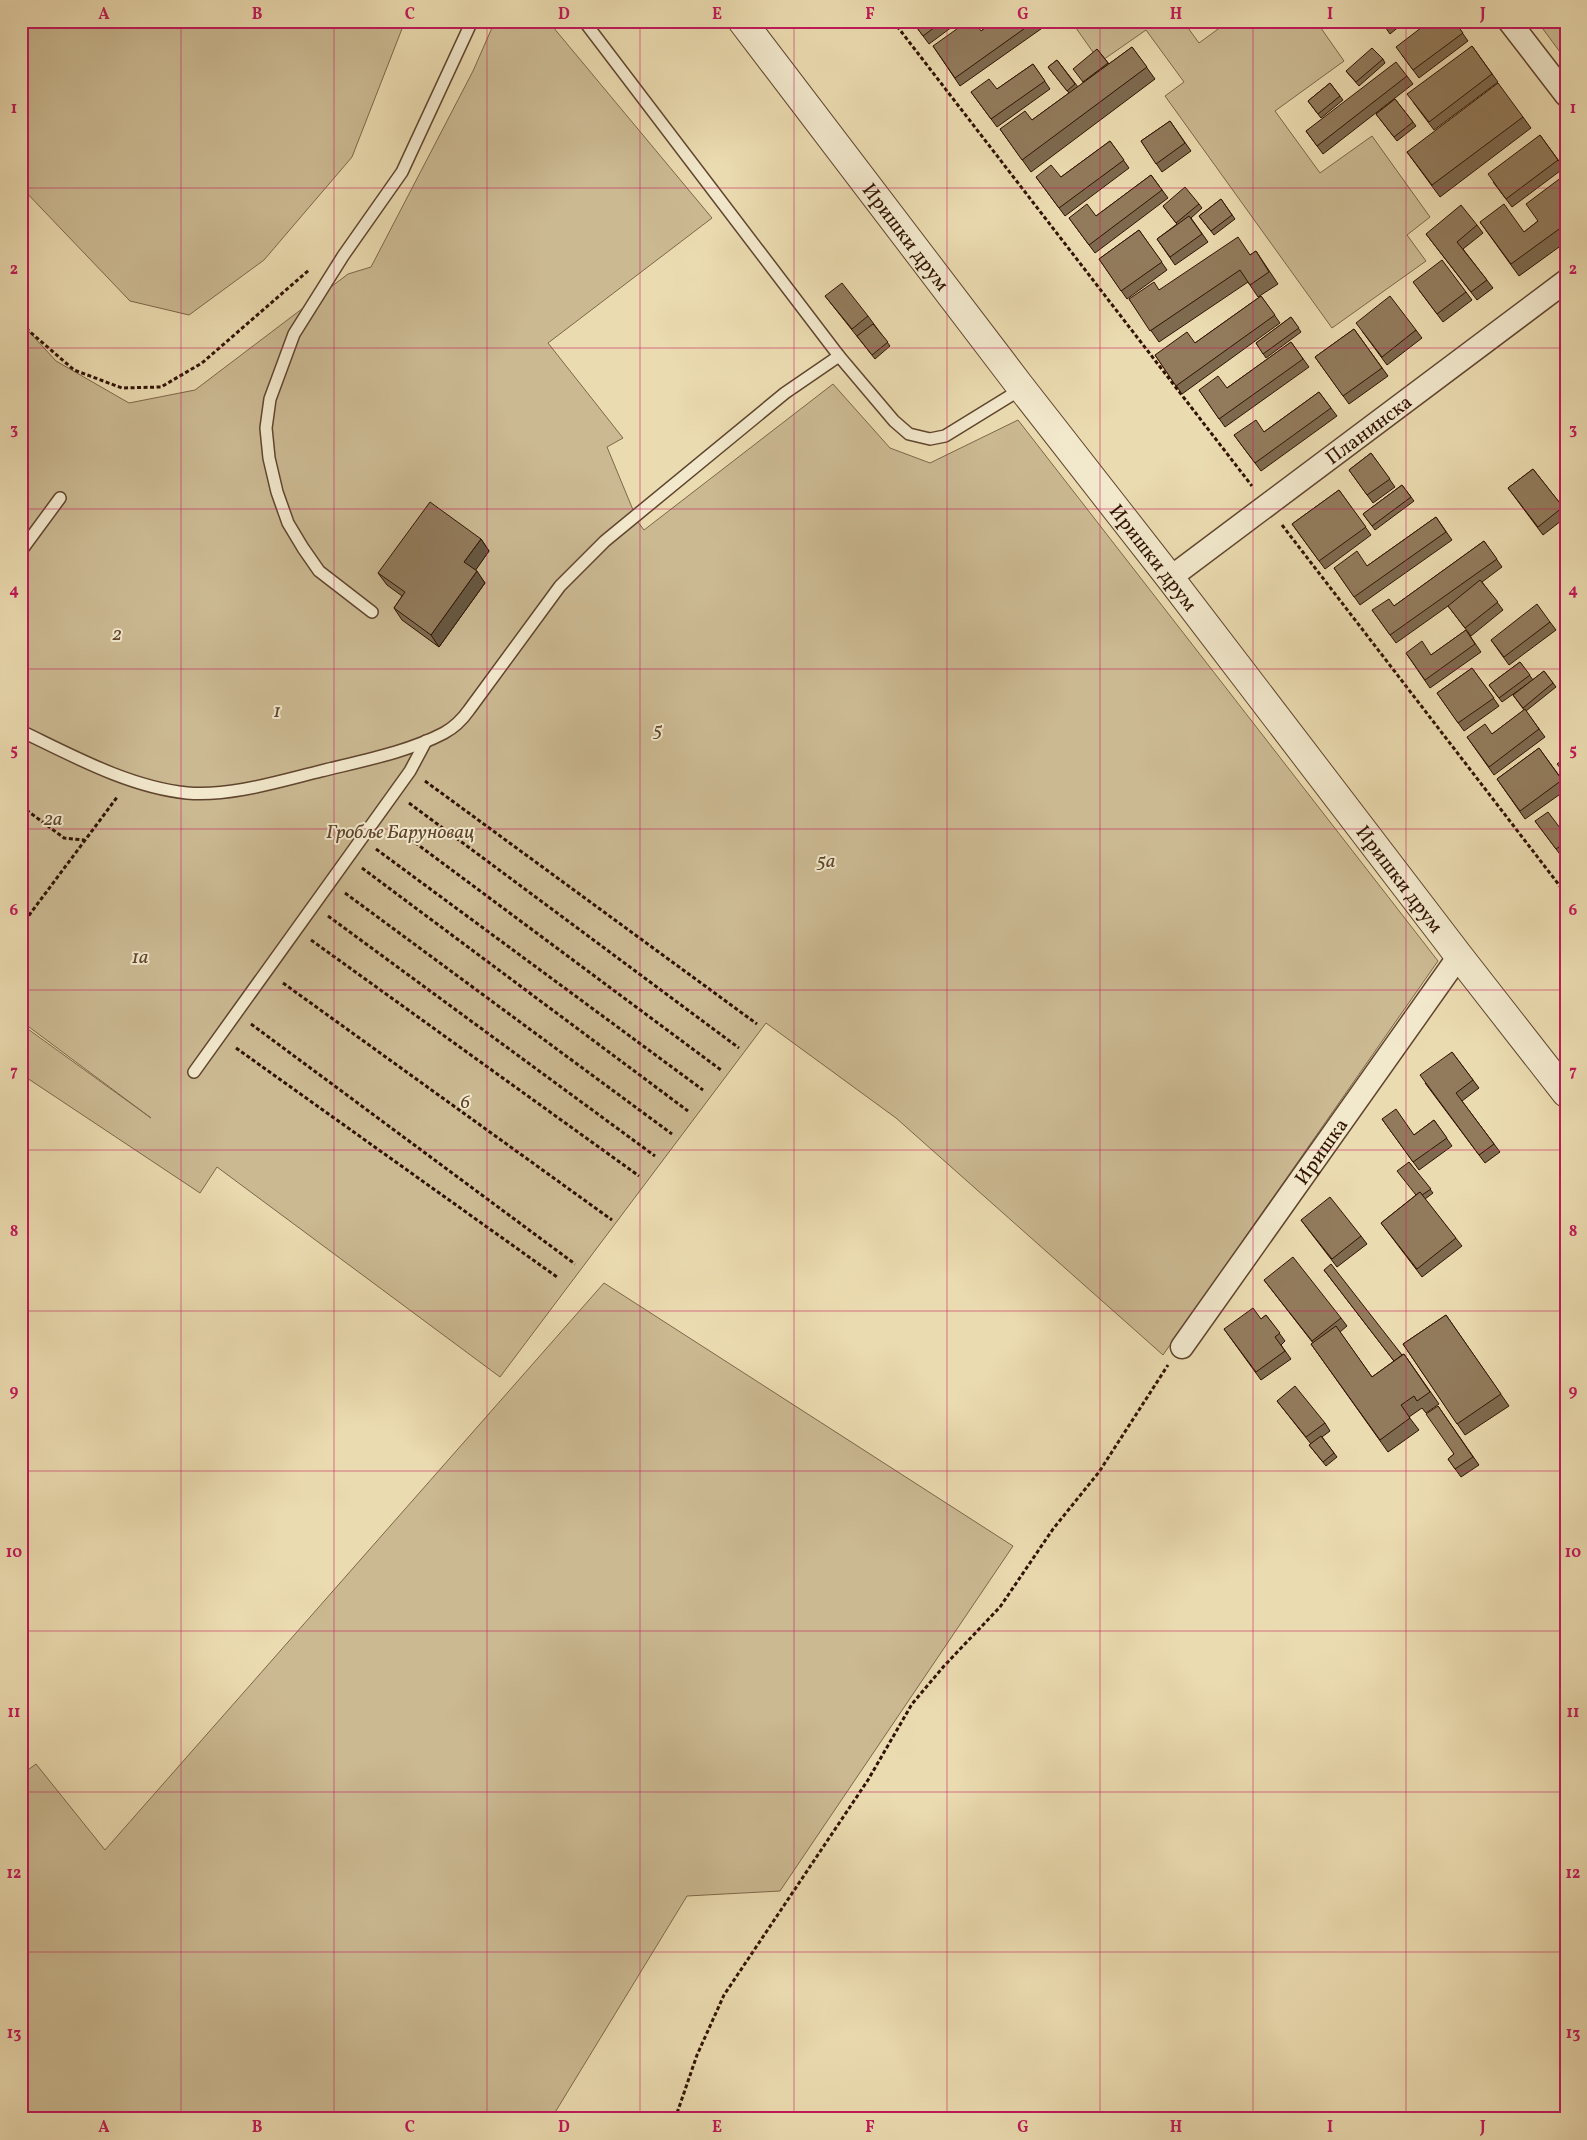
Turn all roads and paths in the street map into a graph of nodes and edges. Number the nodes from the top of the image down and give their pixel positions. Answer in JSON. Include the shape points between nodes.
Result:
{"nodes":[{"id":1,"x":472,"y":21,"type":"edge"},
{"id":2,"x":584,"y":21,"type":"edge"},
{"id":3,"x":742,"y":21,"type":"edge"},
{"id":4,"x":894,"y":21,"type":"edge"},
{"id":5,"x":1509,"y":21,"type":"edge"},
{"id":6,"x":1566,"y":95,"type":"edge"},
{"id":7,"x":343,"y":256,"type":"junction"},
{"id":8,"x":1566,"y":281,"type":"edge"},
{"id":9,"x":21,"y":324,"type":"edge"},
{"id":10,"x":839,"y":356,"type":"junction"},
{"id":11,"x":1020,"y":386,"type":"junction"},
{"id":12,"x":60,"y":498,"type":"dead end"},
{"id":13,"x":1266,"y":505,"type":"junction"},
{"id":14,"x":21,"y":551,"type":"edge"},
{"id":15,"x":1170,"y":578,"type":"junction"},
{"id":16,"x":372,"y":612,"type":"dead end"},
{"id":17,"x":21,"y":731,"type":"edge"},
{"id":18,"x":426,"y":741,"type":"junction"},
{"id":19,"x":410,"y":770,"type":"junction"},
{"id":20,"x":130,"y":779,"type":"junction"},
{"id":21,"x":395,"y":792,"type":"junction"},
{"id":22,"x":21,"y":806,"type":"edge"},
{"id":23,"x":378,"y":815,"type":"junction"},
{"id":24,"x":361,"y":838,"type":"junction"},
{"id":25,"x":85,"y":840,"type":"junction"},
{"id":26,"x":348,"y":857,"type":"junction"},
{"id":27,"x":330,"y":882,"type":"junction"},
{"id":28,"x":1566,"y":894,"type":"edge"},
{"id":29,"x":313,"y":905,"type":"junction"},
{"id":30,"x":21,"y":926,"type":"edge"},
{"id":31,"x":296,"y":929,"type":"junction"},
{"id":32,"x":1459,"y":956,"type":"junction"},
{"id":33,"x":266,"y":971,"type":"junction"},
{"id":34,"x":236,"y":1013,"type":"junction"},
{"id":35,"x":757,"y":1024,"type":"dead end"},
{"id":36,"x":219,"y":1036,"type":"junction"},
{"id":37,"x":739,"y":1048,"type":"dead end"},
{"id":38,"x":721,"y":1070,"type":"dead end"},
{"id":39,"x":194,"y":1072,"type":"dead end"},
{"id":40,"x":703,"y":1090,"type":"dead end"},
{"id":41,"x":1566,"y":1093,"type":"edge"},
{"id":42,"x":688,"y":1111,"type":"dead end"},
{"id":43,"x":672,"y":1134,"type":"dead end"},
{"id":44,"x":655,"y":1156,"type":"dead end"},
{"id":45,"x":639,"y":1176,"type":"dead end"},
{"id":46,"x":612,"y":1220,"type":"dead end"},
{"id":47,"x":575,"y":1264,"type":"dead end"},
{"id":48,"x":557,"y":1277,"type":"dead end"},
{"id":49,"x":1182,"y":1346,"type":"joint"},
{"id":50,"x":675,"y":2119,"type":"edge"}],
"edges":[{"from":1,"to":7,"type":"lane","via":[[402,172]]},
{"from":2,"to":10,"type":"lane"},
{"from":3,"to":11,"type":"street","name":"Иришки друм"},
{"from":4,"to":13,"type":"path"},
{"from":5,"to":6,"type":"street"},
{"from":7,"to":9,"type":"path","via":[[333,254],[323,258],[202,363],[161,387],[122,388],[74,370]]},
{"from":7,"to":16,"type":"lane","via":[[294,334],[270,399],[266,428],[276,492],[288,523],[319,571]]},
{"from":8,"to":13,"type":"street","name":"Планинска"},
{"from":10,"to":11,"type":"lane","via":[[894,421],[909,434],[930,440],[971,422]]},
{"from":10,"to":18,"type":"lane","via":[[785,394],[605,541],[560,586],[460,722]]},
{"from":11,"to":15,"type":"street","name":"Иришки друм"},
{"from":12,"to":14,"type":"lane"},
{"from":13,"to":15,"type":"street","name":"Планинска"},
{"from":13,"to":28,"type":"path"},
{"from":15,"to":32,"type":"street","name":"Иришки друм"},
{"from":17,"to":20,"type":"lane"},
{"from":18,"to":19,"type":"lane"},
{"from":18,"to":20,"type":"lane","via":[[288,779],[211,793],[163,789]]},
{"from":19,"to":21,"type":"lane"},
{"from":19,"to":35,"type":"path"},
{"from":20,"to":25,"type":"path"},
{"from":21,"to":23,"type":"lane"},
{"from":21,"to":37,"type":"path"},
{"from":22,"to":25,"type":"path","via":[[64,838]]},
{"from":23,"to":24,"type":"lane"},
{"from":23,"to":38,"type":"path"},
{"from":24,"to":26,"type":"lane"},
{"from":24,"to":40,"type":"path"},
{"from":25,"to":30,"type":"path"},
{"from":26,"to":27,"type":"lane"},
{"from":26,"to":42,"type":"path"},
{"from":27,"to":29,"type":"lane"},
{"from":27,"to":43,"type":"path"},
{"from":29,"to":31,"type":"lane"},
{"from":29,"to":44,"type":"path"},
{"from":31,"to":33,"type":"lane"},
{"from":31,"to":45,"type":"path"},
{"from":32,"to":41,"type":"street","name":"Иришки друм"},
{"from":32,"to":49,"type":"street","name":"Иришка"},
{"from":33,"to":34,"type":"lane"},
{"from":33,"to":46,"type":"path"},
{"from":34,"to":36,"type":"lane"},
{"from":34,"to":47,"type":"path"},
{"from":36,"to":39,"type":"lane"},
{"from":36,"to":48,"type":"path"},
{"from":49,"to":50,"type":"path","via":[[1099,1472],[1053,1529],[1000,1607],[912,1704],[868,1780],[724,1995],[697,2055]]}]}
